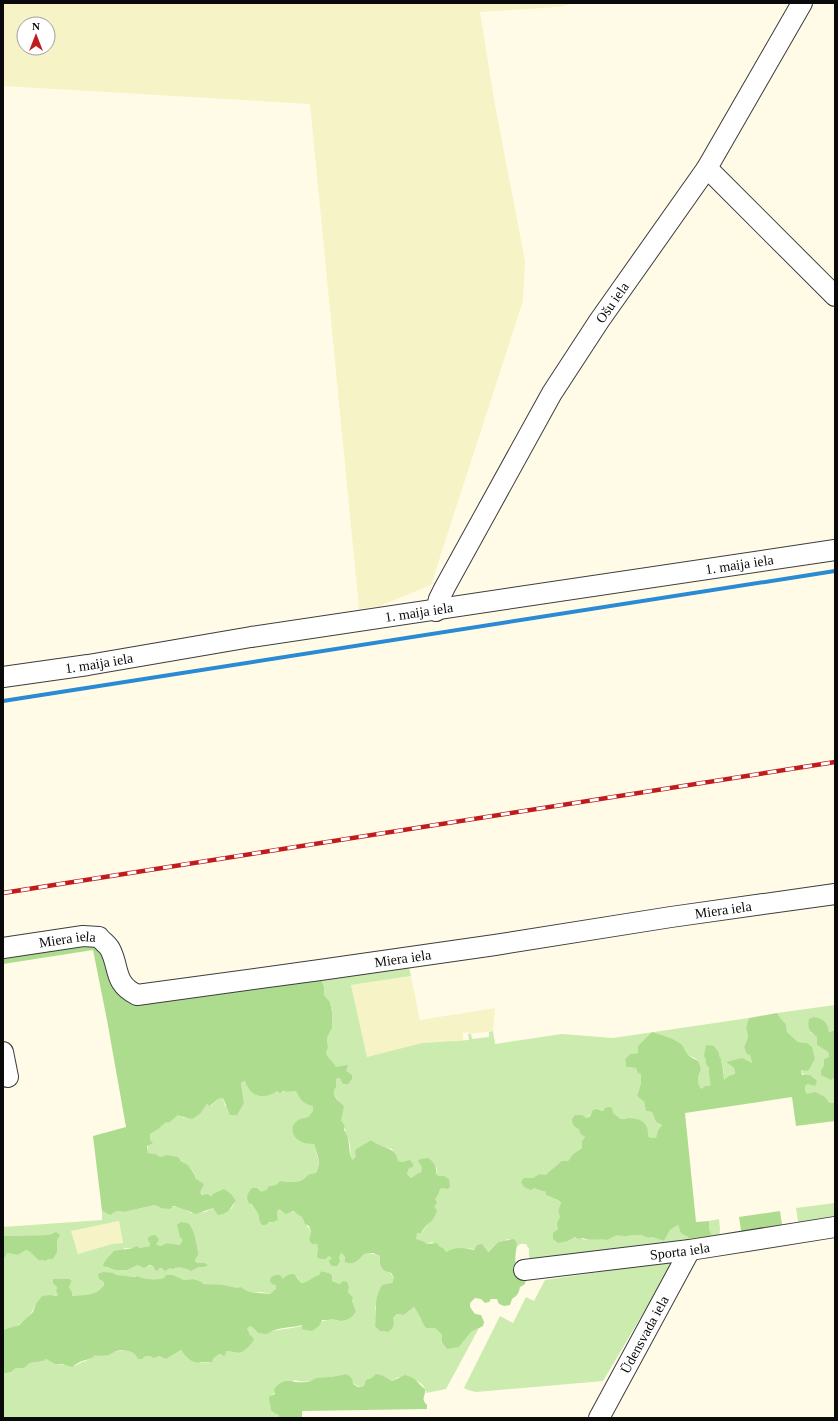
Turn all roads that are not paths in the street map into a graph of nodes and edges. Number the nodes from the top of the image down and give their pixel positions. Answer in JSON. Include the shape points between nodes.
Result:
{"nodes":[{"id":1,"x":802,"y":3,"type":"edge"},
{"id":2,"x":707,"y":168,"type":"junction"},
{"id":3,"x":835,"y":296,"type":"edge"},
{"id":4,"x":835,"y":550,"type":"edge"},
{"id":5,"x":436,"y":611,"type":"junction"},
{"id":6,"x":3,"y":678,"type":"edge"},
{"id":7,"x":835,"y":894,"type":"edge"},
{"id":8,"x":3,"y":948,"type":"edge"},
{"id":9,"x":3,"y":1052,"type":"edge"},
{"id":10,"x":8,"y":1077,"type":"dead end"},
{"id":11,"x":835,"y":1227,"type":"edge"},
{"id":12,"x":690,"y":1250,"type":"junction"},
{"id":13,"x":524,"y":1270,"type":"dead end"},
{"id":14,"x":599,"y":1418,"type":"edge"}],
"edges":[{"from":1,"to":2,"type":"street","name":"Ošu iela"},
{"from":2,"to":3,"type":"street"},
{"from":2,"to":5,"type":"street","name":"Ošu iela","via":[[599,321],[552,393],[445,587]]},
{"from":4,"to":5,"type":"street","name":"1. maija iela"},
{"from":5,"to":6,"type":"street","name":"1. maija iela","via":[[251,637]]},
{"from":7,"to":8,"type":"street","name":"Miera iela","via":[[137,995],[128,990],[120,978],[110,948],[99,937],[83,936]]},
{"from":9,"to":10,"type":"street"},
{"from":11,"to":12,"type":"street","name":"Sporta iela"},
{"from":12,"to":13,"type":"street","name":"Sporta iela"},
{"from":12,"to":14,"type":"street","name":"Ūdensvada iela"}]}
